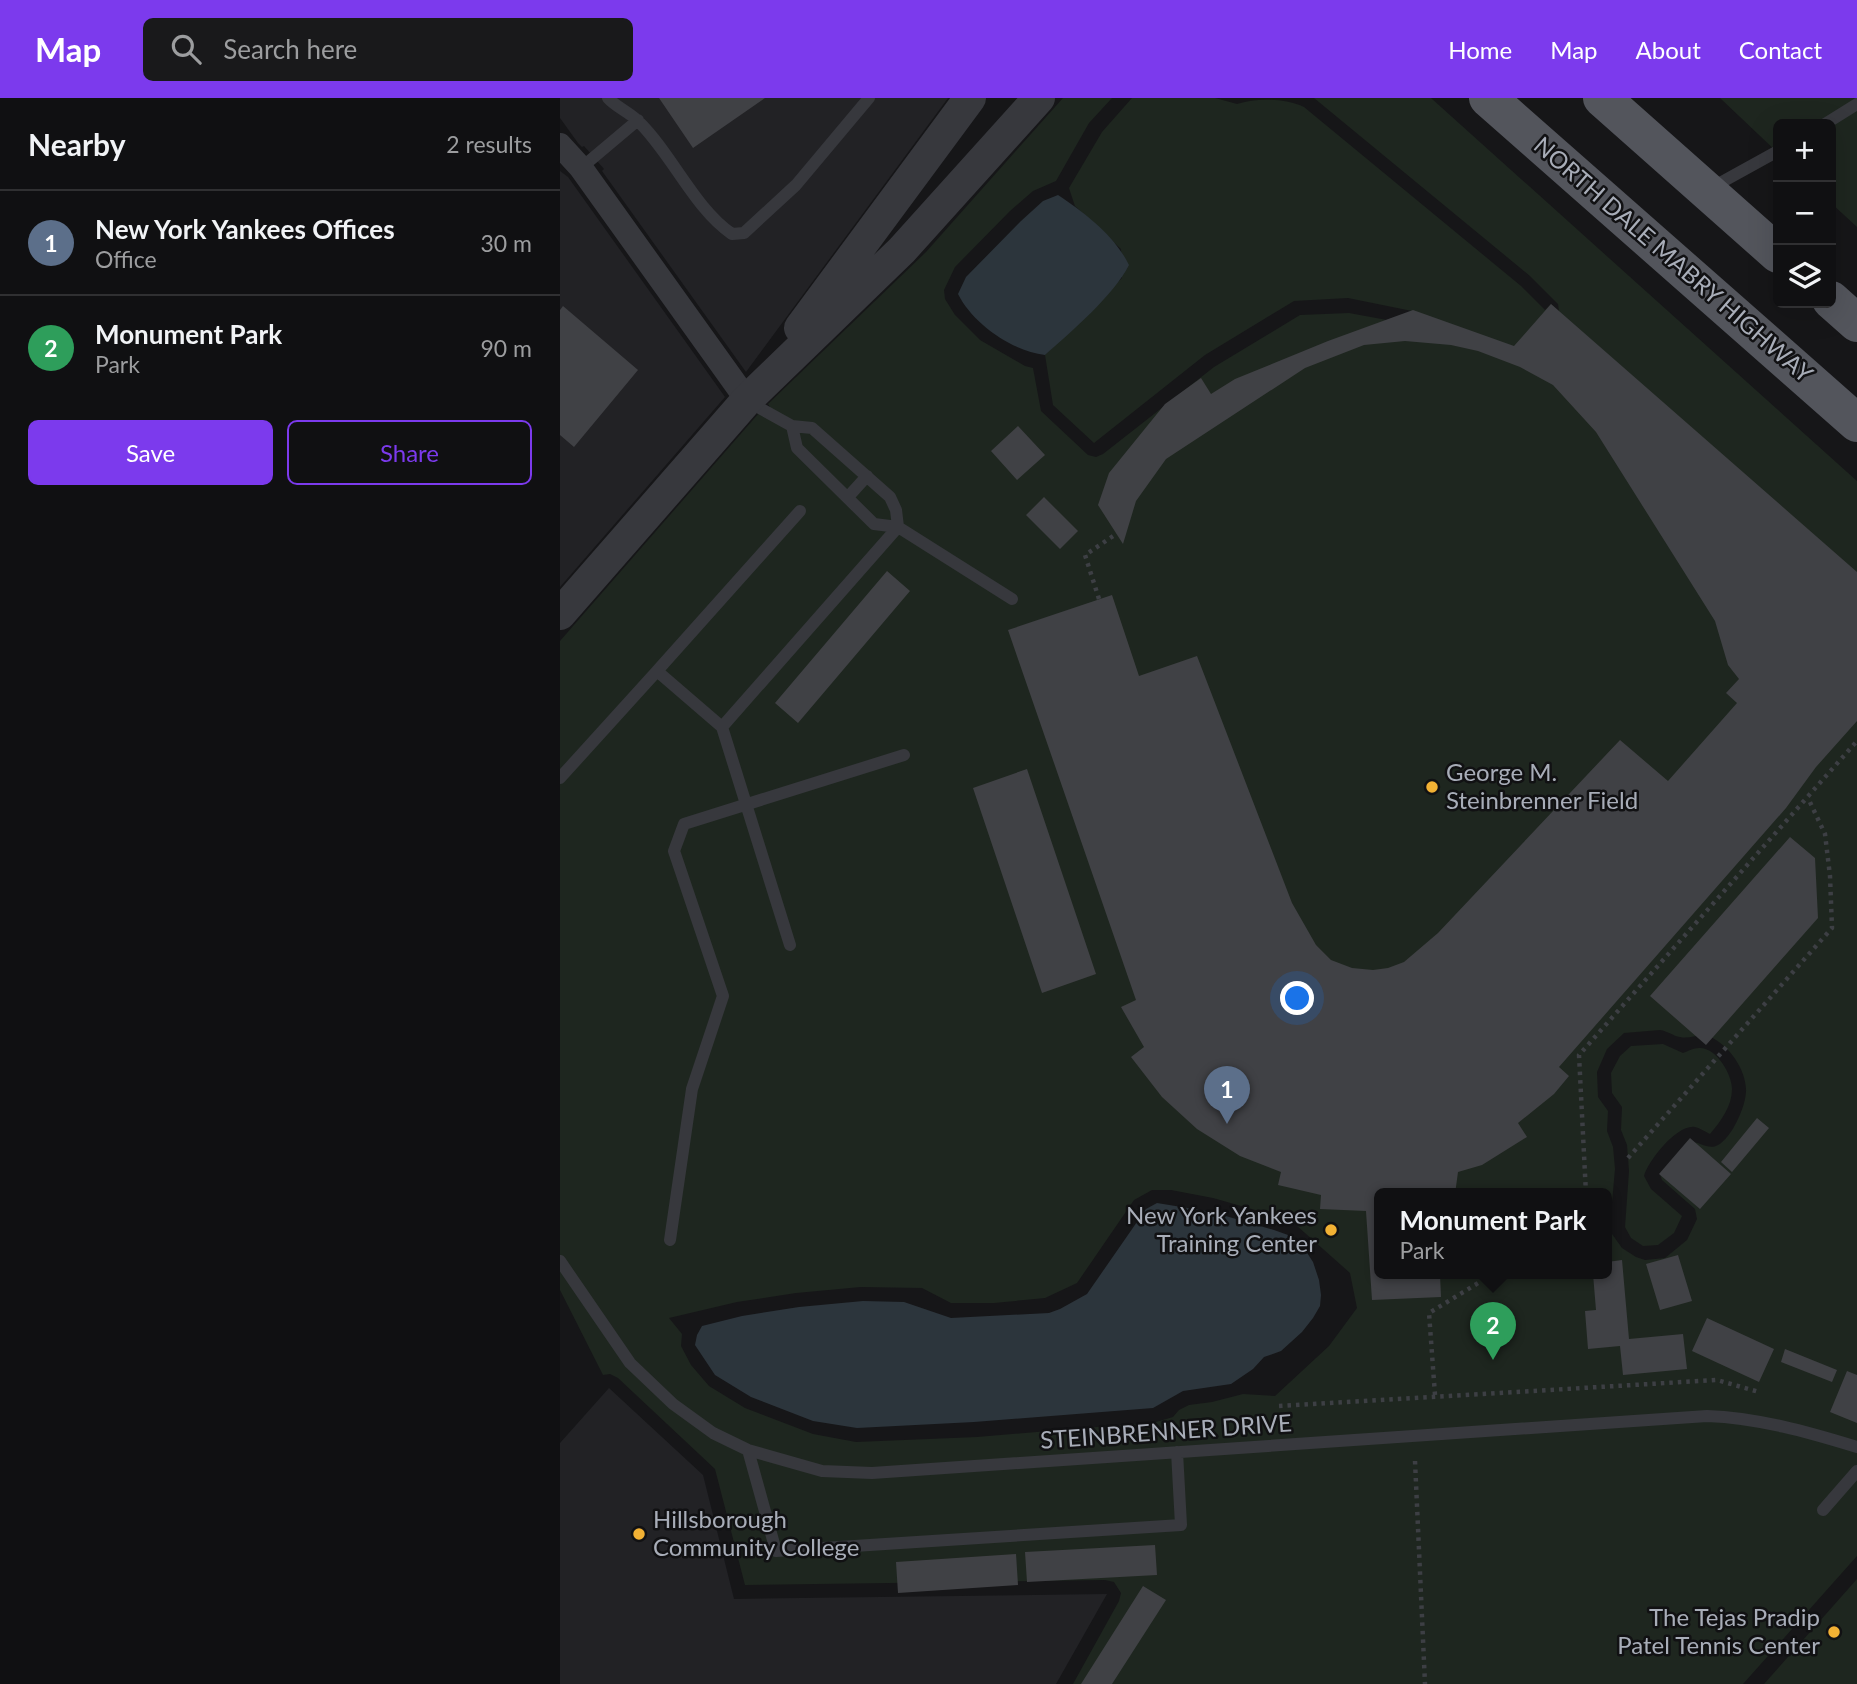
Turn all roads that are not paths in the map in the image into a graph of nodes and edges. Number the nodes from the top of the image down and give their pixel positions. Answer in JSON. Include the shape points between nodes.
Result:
{"nodes":[{"id":1,"x":608,"y":98,"type":"edge"},
{"id":2,"x":869,"y":98,"type":"edge"},
{"id":3,"x":970,"y":98,"type":"edge"},
{"id":4,"x":1039,"y":98,"type":"edge"},
{"id":5,"x":1488,"y":98,"type":"edge"},
{"id":6,"x":1602,"y":98,"type":"edge"},
{"id":7,"x":1857,"y":104,"type":"edge"},
{"id":8,"x":1833,"y":119,"type":"edge"},
{"id":9,"x":638,"y":120,"type":"junction"},
{"id":10,"x":1773,"y":154,"type":"edge"},
{"id":11,"x":567,"y":156,"type":"edge"},
{"id":12,"x":1706,"y":191,"type":"junction"},
{"id":13,"x":1773,"y":250,"type":"edge"},
{"id":14,"x":1836,"y":304,"type":"edge"},
{"id":15,"x":1857,"y":323,"type":"edge"},
{"id":16,"x":747,"y":400,"type":"junction"},
{"id":17,"x":1857,"y":423,"type":"edge"},
{"id":18,"x":792,"y":426,"type":"junction"},
{"id":19,"x":867,"y":476,"type":"junction"},
{"id":20,"x":848,"y":498,"type":"junction"},
{"id":21,"x":800,"y":511,"type":"dead end"},
{"id":22,"x":898,"y":527,"type":"junction"},
{"id":23,"x":1012,"y":599,"type":"dead end"},
{"id":24,"x":560,"y":614,"type":"edge"},
{"id":25,"x":657,"y":671,"type":"junction"},
{"id":26,"x":722,"y":727,"type":"junction"},
{"id":27,"x":904,"y":755,"type":"dead end"},
{"id":28,"x":560,"y":778,"type":"edge"},
{"id":29,"x":745,"y":804,"type":"junction"},
{"id":30,"x":790,"y":946,"type":"dead end"},
{"id":31,"x":670,"y":1240,"type":"dead end"},
{"id":32,"x":560,"y":1261,"type":"edge"},
{"id":33,"x":1857,"y":1447,"type":"edge"},
{"id":34,"x":748,"y":1450,"type":"junction"},
{"id":35,"x":1177,"y":1452,"type":"junction"},
{"id":36,"x":1857,"y":1471,"type":"edge"},
{"id":37,"x":1823,"y":1510,"type":"dead end"}],
"edges":[{"from":1,"to":9,"type":"lane"},
{"from":2,"to":9,"type":"lane","via":[[796,185],[744,233],[732,234],[716,223]]},
{"from":3,"to":16,"type":"street"},
{"from":4,"to":16,"type":"street","via":[[902,250]]},
{"from":5,"to":17,"type":"main road","name":"NORTH DALE MABRY HIGHWAY"},
{"from":6,"to":12,"type":"main road"},
{"from":7,"to":8,"type":"lane"},
{"from":9,"to":11,"type":"lane"},
{"from":10,"to":12,"type":"lane"},
{"from":11,"to":16,"type":"street"},
{"from":12,"to":13,"type":"main road"},
{"from":14,"to":15,"type":"main road"},
{"from":16,"to":18,"type":"lane"},
{"from":16,"to":24,"type":"street"},
{"from":18,"to":19,"type":"lane","via":[[812,428]]},
{"from":18,"to":20,"type":"lane","via":[[797,448]]},
{"from":19,"to":20,"type":"lane"},
{"from":19,"to":22,"type":"lane","via":[[890,497]]},
{"from":20,"to":22,"type":"lane","via":[[874,524]]},
{"from":21,"to":25,"type":"lane"},
{"from":22,"to":23,"type":"lane"},
{"from":22,"to":26,"type":"lane"},
{"from":25,"to":26,"type":"lane"},
{"from":25,"to":28,"type":"lane"},
{"from":26,"to":29,"type":"lane"},
{"from":27,"to":29,"type":"lane"},
{"from":29,"to":30,"type":"lane"},
{"from":29,"to":31,"type":"lane","via":[[684,824],[674,851],[723,996],[692,1089]]},
{"from":32,"to":34,"type":"lane","name":"STEINBRENNER DRIVE","via":[[629,1363],[673,1404],[713,1433]]},
{"from":33,"to":35,"type":"lane","name":"STEINBRENNER DRIVE","via":[[1797,1428],[1707,1416]]},
{"from":34,"to":35,"type":"lane","name":"STEINBRENNER DRIVE","via":[[822,1471],[872,1473]]},
{"from":34,"to":35,"type":"lane","via":[[776,1551],[1181,1525]]},
{"from":36,"to":37,"type":"lane"}]}
